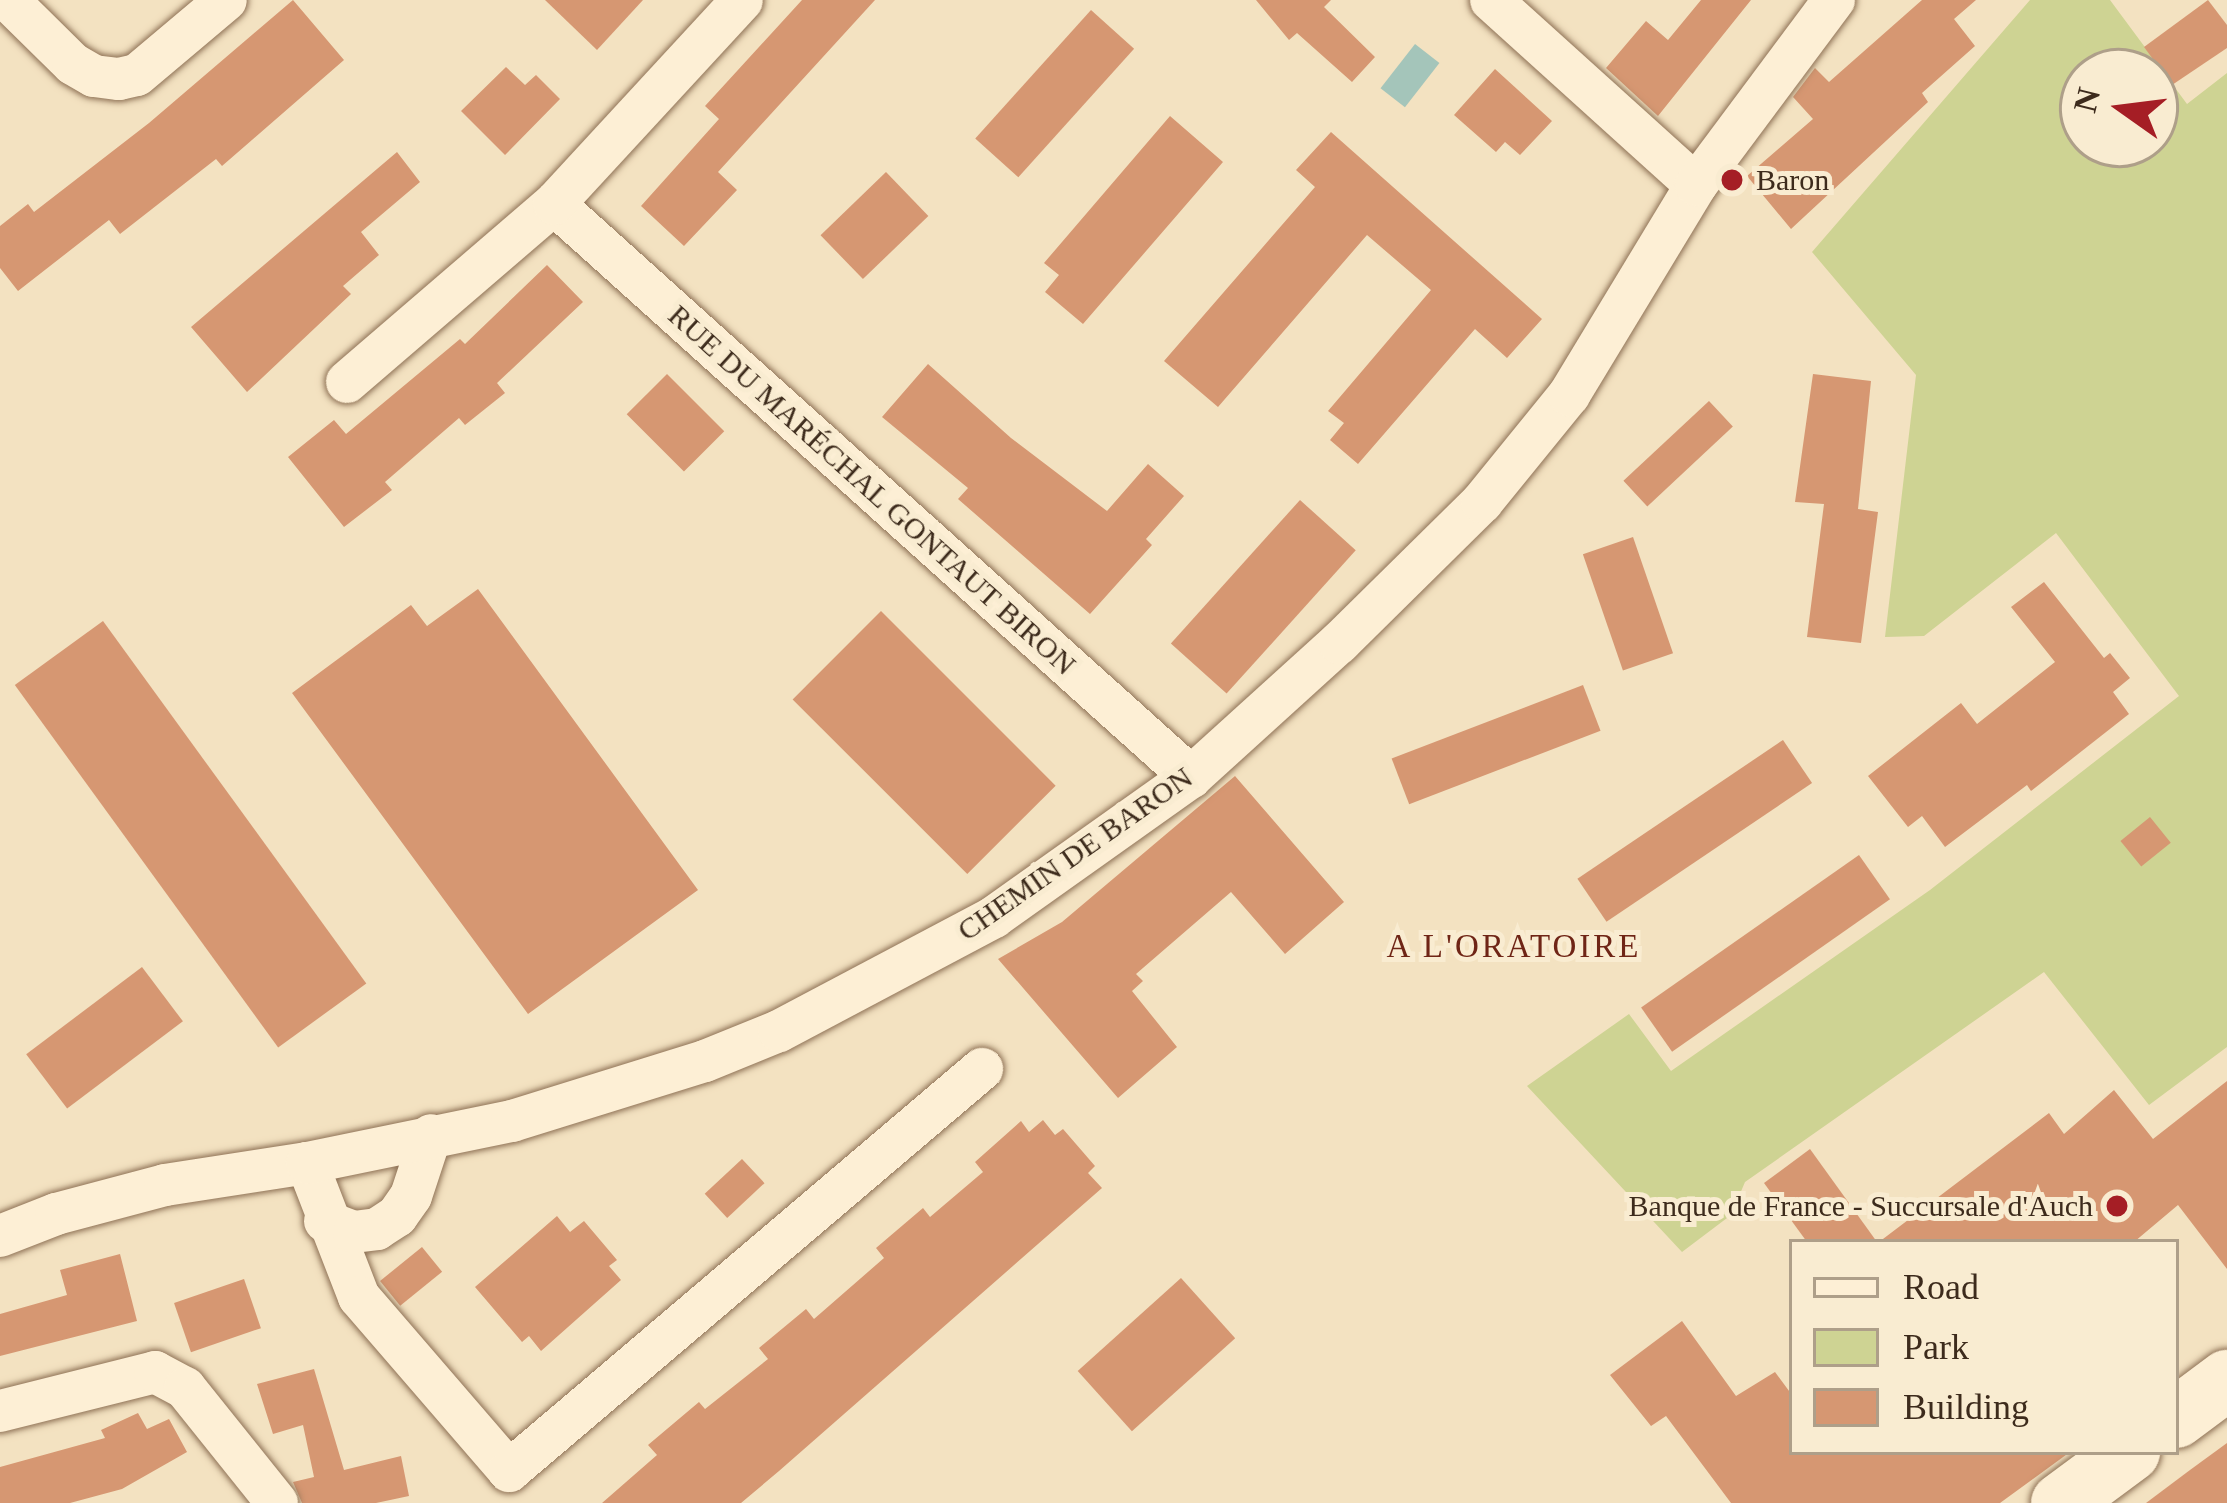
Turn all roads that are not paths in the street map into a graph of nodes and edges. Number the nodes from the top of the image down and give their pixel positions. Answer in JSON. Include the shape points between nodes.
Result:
{"nodes":[{"id":1,"x":8,"y":0,"type":"edge"},
{"id":2,"x":226,"y":0,"type":"edge"},
{"id":3,"x":742,"y":0,"type":"edge"},
{"id":4,"x":1491,"y":0,"type":"edge"},
{"id":5,"x":1834,"y":0,"type":"edge"},
{"id":6,"x":1696,"y":184,"type":"junction"},
{"id":7,"x":554,"y":204,"type":"junction"},
{"id":8,"x":347,"y":382,"type":"dead end"},
{"id":9,"x":1191,"y":777,"type":"junction"},
{"id":10,"x":982,"y":1069,"type":"dead end"},
{"id":11,"x":431,"y":1135,"type":"junction"},
{"id":12,"x":307,"y":1163,"type":"junction"},
{"id":13,"x":325,"y":1221,"type":"junction"},
{"id":14,"x":0,"y":1236,"type":"edge"},
{"id":15,"x":2227,"y":1380,"type":"edge"},
{"id":16,"x":0,"y":1412,"type":"edge"},
{"id":17,"x":2179,"y":1416,"type":"edge"},
{"id":18,"x":2126,"y":1455,"type":"edge"},
{"id":19,"x":277,"y":1503,"type":"edge"},
{"id":20,"x":2061,"y":1503,"type":"edge"}],
"edges":[{"from":1,"to":2,"type":"street","via":[[73,64],[119,79],[137,74]]},
{"from":3,"to":7,"type":"street"},
{"from":4,"to":6,"type":"street"},
{"from":5,"to":6,"type":"street","name":"CHEMIN DE BARON"},
{"from":6,"to":9,"type":"street","name":"CHEMIN DE BARON","via":[[1569,395],[1483,502]]},
{"from":7,"to":8,"type":"street"},
{"from":7,"to":9,"type":"street","name":"RUE DU MARÉCHAL GONTAUT BIRON"},
{"from":9,"to":11,"type":"street","name":"CHEMIN DE BARON","via":[[994,916],[779,1031],[512,1121]]},
{"from":10,"to":13,"type":"street","via":[[509,1471],[358,1297]]},
{"from":11,"to":12,"type":"street","name":"CHEMIN DE BARON"},
{"from":11,"to":13,"type":"street","via":[[397,1216],[353,1232]]},
{"from":12,"to":13,"type":"street"},
{"from":12,"to":14,"type":"street","name":"CHEMIN DE BARON","via":[[165,1185]]},
{"from":15,"to":17,"type":"main road"},
{"from":16,"to":19,"type":"street","via":[[155,1372],[185,1388]]},
{"from":18,"to":20,"type":"main road"}]}
